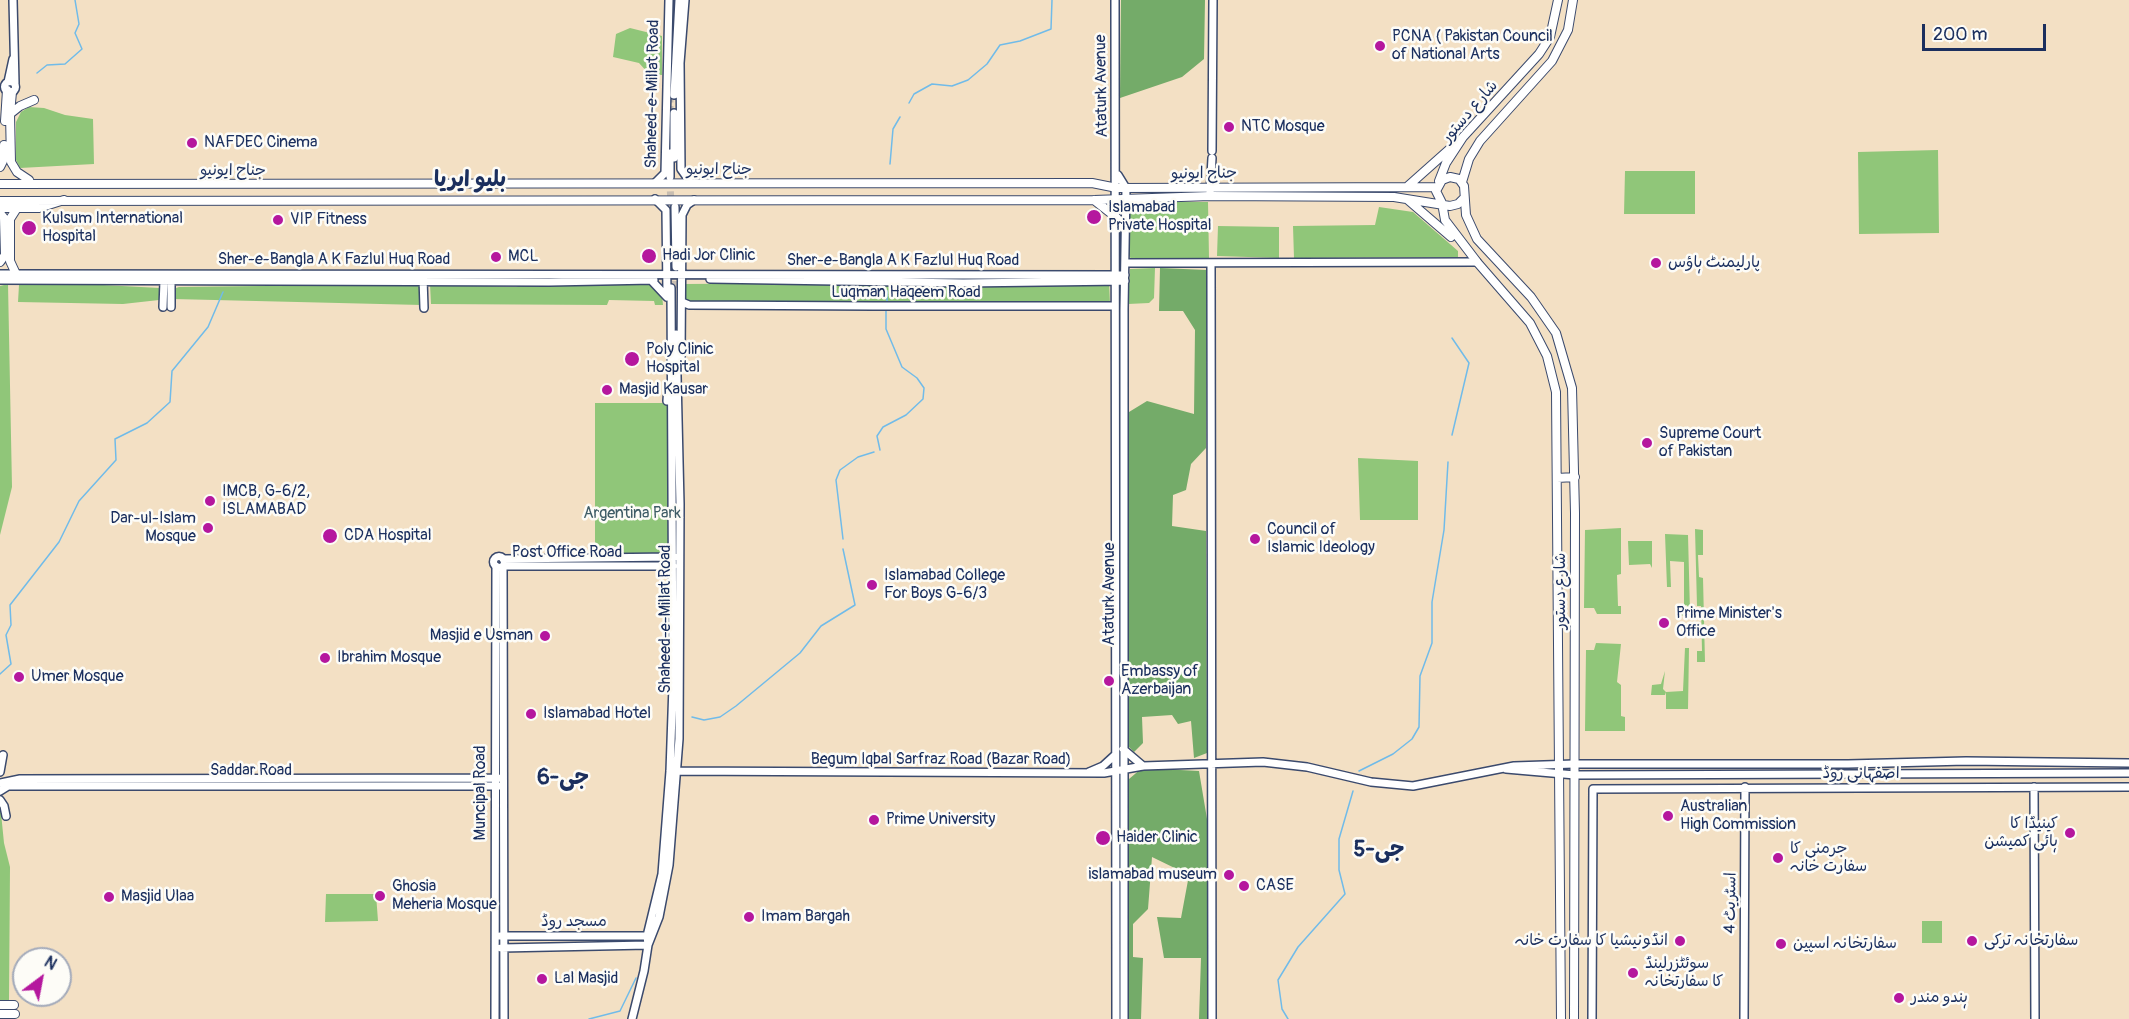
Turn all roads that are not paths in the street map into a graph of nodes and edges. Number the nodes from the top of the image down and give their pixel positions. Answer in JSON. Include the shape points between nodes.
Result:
{"nodes":[{"id":1,"x":13,"y":0,"type":"edge"},
{"id":2,"x":669,"y":0,"type":"edge"},
{"id":3,"x":676,"y":0,"type":"edge"},
{"id":4,"x":685,"y":0,"type":"edge"},
{"id":5,"x":1115,"y":0,"type":"edge"},
{"id":6,"x":1213,"y":0,"type":"edge"},
{"id":7,"x":1558,"y":0,"type":"edge"},
{"id":8,"x":1573,"y":0,"type":"edge"},
{"id":9,"x":6,"y":87,"type":"edge"},
{"id":10,"x":672,"y":95,"type":"tunnel mouth"},
{"id":11,"x":34,"y":100,"type":"dead end"},
{"id":12,"x":5,"y":108,"type":"edge"},
{"id":13,"x":672,"y":113,"type":"tunnel mouth"},
{"id":14,"x":1463,"y":137,"type":"junction"},
{"id":15,"x":0,"y":167,"type":"edge"},
{"id":16,"x":672,"y":177,"type":"tunnel mouth"},
{"id":17,"x":29,"y":180,"type":"junction"},
{"id":18,"x":0,"y":182,"type":"edge"},
{"id":19,"x":1462,"y":182,"type":"junction"},
{"id":20,"x":655,"y":183,"type":"junction"},
{"id":21,"x":691,"y":183,"type":"junction"},
{"id":22,"x":52,"y":184,"type":"junction"},
{"id":23,"x":1438,"y":185,"type":"junction"},
{"id":24,"x":1406,"y":186,"type":"junction"},
{"id":25,"x":1122,"y":192,"type":"junction"},
{"id":26,"x":1210,"y":192,"type":"junction"},
{"id":27,"x":1406,"y":198,"type":"junction"},
{"id":28,"x":1464,"y":198,"type":"junction"},
{"id":29,"x":65,"y":199,"type":"junction"},
{"id":30,"x":654,"y":199,"type":"junction"},
{"id":31,"x":696,"y":199,"type":"junction"},
{"id":32,"x":1094,"y":200,"type":"junction"},
{"id":33,"x":0,"y":201,"type":"edge"},
{"id":34,"x":1442,"y":203,"type":"junction"},
{"id":35,"x":673,"y":207,"type":"tunnel mouth"},
{"id":36,"x":0,"y":208,"type":"edge"},
{"id":37,"x":16,"y":208,"type":"junction"},
{"id":38,"x":0,"y":213,"type":"edge"},
{"id":39,"x":1117,"y":218,"type":"junction"},
{"id":40,"x":1465,"y":247,"type":"junction"},
{"id":41,"x":0,"y":262,"type":"edge"},
{"id":42,"x":1477,"y":262,"type":"junction"},
{"id":43,"x":1125,"y":263,"type":"junction"},
{"id":44,"x":1211,"y":264,"type":"junction"},
{"id":45,"x":0,"y":268,"type":"edge"},
{"id":46,"x":670,"y":272,"type":"junction"},
{"id":47,"x":0,"y":274,"type":"edge"},
{"id":48,"x":12,"y":276,"type":"junction"},
{"id":49,"x":425,"y":277,"type":"junction"},
{"id":50,"x":681,"y":277,"type":"junction"},
{"id":51,"x":1115,"y":278,"type":"junction"},
{"id":52,"x":1125,"y":278,"type":"junction"},
{"id":53,"x":651,"y":280,"type":"junction"},
{"id":54,"x":167,"y":281,"type":"junction"},
{"id":55,"x":0,"y":282,"type":"edge"},
{"id":56,"x":673,"y":288,"type":"tunnel mouth"},
{"id":57,"x":667,"y":297,"type":"junction"},
{"id":58,"x":684,"y":305,"type":"junction"},
{"id":59,"x":1114,"y":306,"type":"junction"},
{"id":60,"x":1124,"y":306,"type":"junction"},
{"id":61,"x":167,"y":307,"type":"dead end"},
{"id":62,"x":426,"y":308,"type":"dead end"},
{"id":63,"x":667,"y":400,"type":"dead end"},
{"id":64,"x":681,"y":401,"type":"dead end"},
{"id":65,"x":1575,"y":477,"type":"junction"},
{"id":66,"x":1557,"y":478,"type":"junction"},
{"id":67,"x":1115,"y":529,"type":"junction"},
{"id":68,"x":1124,"y":529,"type":"junction"},
{"id":69,"x":674,"y":557,"type":"junction"},
{"id":70,"x":632,"y":558,"type":"junction"},
{"id":71,"x":500,"y":564,"type":"junction"},
{"id":72,"x":512,"y":566,"type":"junction"},
{"id":73,"x":632,"y":566,"type":"junction"},
{"id":74,"x":674,"y":566,"type":"junction"},
{"id":75,"x":503,"y":576,"type":"junction"},
{"id":76,"x":1574,"y":638,"type":"junction"},
{"id":77,"x":1558,"y":639,"type":"junction"},
{"id":78,"x":1124,"y":749,"type":"junction"},
{"id":79,"x":1115,"y":754,"type":"junction"},
{"id":80,"x":3,"y":755,"type":"dead end"},
{"id":81,"x":2093,"y":763,"type":"junction"},
{"id":82,"x":2129,"y":763,"type":"edge"},
{"id":83,"x":1211,"y":764,"type":"junction"},
{"id":84,"x":1560,"y":764,"type":"junction"},
{"id":85,"x":1574,"y":764,"type":"junction"},
{"id":86,"x":1848,"y":764,"type":"junction"},
{"id":87,"x":1143,"y":766,"type":"junction"},
{"id":88,"x":1124,"y":769,"type":"junction"},
{"id":89,"x":1504,"y":769,"type":"junction"},
{"id":90,"x":1116,"y":771,"type":"junction"},
{"id":91,"x":0,"y":772,"type":"edge"},
{"id":92,"x":674,"y":772,"type":"junction"},
{"id":93,"x":1087,"y":773,"type":"junction"},
{"id":94,"x":1560,"y":773,"type":"junction"},
{"id":95,"x":1849,"y":773,"type":"junction"},
{"id":96,"x":2093,"y":773,"type":"junction"},
{"id":97,"x":2129,"y":773,"type":"edge"},
{"id":98,"x":1575,"y":774,"type":"junction"},
{"id":99,"x":494,"y":782,"type":"junction"},
{"id":100,"x":503,"y":782,"type":"junction"},
{"id":101,"x":0,"y":783,"type":"edge"},
{"id":102,"x":1745,"y":787,"type":"junction"},
{"id":103,"x":2034,"y":787,"type":"junction"},
{"id":104,"x":2129,"y":787,"type":"edge"},
{"id":105,"x":0,"y":791,"type":"edge"},
{"id":106,"x":0,"y":800,"type":"edge"},
{"id":107,"x":6,"y":816,"type":"dead end"},
{"id":108,"x":495,"y":935,"type":"junction"},
{"id":109,"x":504,"y":936,"type":"junction"},
{"id":110,"x":650,"y":936,"type":"junction"},
{"id":111,"x":648,"y":945,"type":"junction"},
{"id":112,"x":494,"y":948,"type":"junction"},
{"id":113,"x":504,"y":948,"type":"junction"},
{"id":114,"x":495,"y":1004,"type":"junction"},
{"id":115,"x":504,"y":1004,"type":"junction"},
{"id":116,"x":0,"y":1005,"type":"edge"},
{"id":117,"x":0,"y":1014,"type":"edge"},
{"id":118,"x":495,"y":1019,"type":"edge"},
{"id":119,"x":504,"y":1019,"type":"edge"},
{"id":120,"x":632,"y":1019,"type":"edge"},
{"id":121,"x":1116,"y":1019,"type":"edge"},
{"id":122,"x":1124,"y":1019,"type":"edge"},
{"id":123,"x":1212,"y":1019,"type":"edge"},
{"id":124,"x":1561,"y":1019,"type":"edge"},
{"id":125,"x":1574,"y":1019,"type":"edge"},
{"id":126,"x":1592,"y":1019,"type":"edge"},
{"id":127,"x":1744,"y":1019,"type":"edge"},
{"id":128,"x":2035,"y":1019,"type":"edge"}],
"edges":[{"from":1,"to":9,"type":"street","via":[[15,64]]},
{"from":2,"to":20,"type":"street","name":"Shaheed-e-Millat Road","via":[[665,173]]},
{"from":3,"to":10,"type":"street","name":"Shaheed-e-Millat Road"},
{"from":4,"to":21,"type":"street","name":"Shaheed-e-Millat Road","via":[[680,63],[681,169]]},
{"from":5,"to":25,"type":"street","name":"Ataturk Avenue","via":[[1117,172]]},
{"from":6,"to":26,"type":"street"},
{"from":7,"to":14,"type":"main road","name":"شارع دستور","via":[[1550,37],[1539,54]]},
{"from":8,"to":19,"type":"main road","name":"شارع دستور","via":[[1568,30],[1552,61],[1480,141]]},
{"from":9,"to":12,"type":"main road"},
{"from":11,"to":12,"type":"main road"},
{"from":12,"to":15,"type":"main road"},
{"from":12,"to":17,"type":"main road","via":[[11,162]]},
{"from":13,"to":16,"type":"street","name":"Shaheed-e-Millat Road"},
{"from":14,"to":23,"type":"main road","name":"شارع دستور","via":[[1446,163]]},
{"from":14,"to":24,"type":"main road"},
{"from":17,"to":18,"type":"main road"},
{"from":17,"to":22,"type":"main road"},
{"from":18,"to":22,"type":"main road","name":"جناح ایونیو"},
{"from":19,"to":23,"type":"main road","via":[[1450,177]]},
{"from":19,"to":28,"type":"main road"},
{"from":20,"to":21,"type":"main road","name":"جناح ایونیو"},
{"from":20,"to":22,"type":"main road","name":"جناح ایونیو"},
{"from":21,"to":25,"type":"main road","name":"جناح ایونیو","via":[[1092,183]]},
{"from":23,"to":24,"type":"main road","name":"جناح ایونیو"},
{"from":23,"to":34,"type":"main road","via":[[1437,196]]},
{"from":24,"to":26,"type":"main road","name":"جناح ایونیو"},
{"from":25,"to":26,"type":"main road","name":"جناح ایونیو"},
{"from":25,"to":32,"type":"main road","name":"جناح ایونیو"},
{"from":25,"to":39,"type":"street","name":"Ataturk Avenue"},
{"from":25,"to":43,"type":"street","name":"Ataturk Avenue"},
{"from":26,"to":27,"type":"main road","name":"جناح ایونیو"},
{"from":27,"to":34,"type":"main road","name":"جناح ایونیو"},
{"from":27,"to":40,"type":"main road"},
{"from":28,"to":34,"type":"main road","via":[[1454,205]]},
{"from":28,"to":65,"type":"main road","name":"شارع دستور","via":[[1469,223],[1478,239],[1531,297],[1556,333],[1572,388]]},
{"from":29,"to":30,"type":"main road","name":"جناح ایونیو"},
{"from":29,"to":33,"type":"main road","name":"جناح ایونیو"},
{"from":29,"to":37,"type":"main road","via":[[50,206]]},
{"from":30,"to":31,"type":"main road","name":"جناح ایونیو"},
{"from":30,"to":46,"type":"street","via":[[666,210]]},
{"from":31,"to":32,"type":"main road","name":"جناح ایونیو"},
{"from":31,"to":50,"type":"street","via":[[682,215]]},
{"from":32,"to":39,"type":"main road"},
{"from":34,"to":40,"type":"main road","name":"شارع دستور","via":[[1445,220]]},
{"from":35,"to":46,"type":"street"},
{"from":36,"to":37,"type":"main road"},
{"from":37,"to":48,"type":"main road","via":[[10,219]]},
{"from":38,"to":41,"type":"main road","via":[[4,218],[5,255]]},
{"from":39,"to":51,"type":"street","name":"Ataturk Avenue"},
{"from":40,"to":42,"type":"main road","name":"شارع دستور"},
{"from":42,"to":44,"type":"street"},
{"from":42,"to":66,"type":"main road","name":"شارع دستور","via":[[1530,323],[1553,372]]},
{"from":43,"to":44,"type":"street"},
{"from":43,"to":52,"type":"street","name":"Ataturk Avenue"},
{"from":44,"to":83,"type":"street"},
{"from":45,"to":48,"type":"street"},
{"from":46,"to":49,"type":"street","name":"Sher-e-Bangla A K Fazlul Huq Road"},
{"from":46,"to":50,"type":"street","name":"Sher-e-Bangla A K Fazlul Huq Road"},
{"from":46,"to":53,"type":"street","name":"Sher-e-Bangla A K Fazlul Huq Road"},
{"from":46,"to":57,"type":"street"},
{"from":47,"to":48,"type":"street","name":"Sher-e-Bangla A K Fazlul Huq Road"},
{"from":48,"to":49,"type":"street","name":"Sher-e-Bangla A K Fazlul Huq Road"},
{"from":48,"to":54,"type":"street","name":"Sher-e-Bangla A K Fazlul Huq Road"},
{"from":48,"to":55,"type":"street"},
{"from":49,"to":53,"type":"street","name":"Sher-e-Bangla A K Fazlul Huq Road"},
{"from":49,"to":54,"type":"street","name":"Sher-e-Bangla A K Fazlul Huq Road"},
{"from":49,"to":62,"type":"street"},
{"from":50,"to":51,"type":"street","name":"Sher-e-Bangla A K Fazlul Huq Road","via":[[963,283]]},
{"from":50,"to":58,"type":"street"},
{"from":51,"to":52,"type":"street","name":"Sher-e-Bangla A K Fazlul Huq Road"},
{"from":51,"to":59,"type":"street","name":"Ataturk Avenue"},
{"from":52,"to":60,"type":"street","name":"Ataturk Avenue"},
{"from":53,"to":57,"type":"street"},
{"from":54,"to":61,"type":"street"},
{"from":56,"to":69,"type":"street","name":"Shaheed-e-Millat Road"},
{"from":57,"to":63,"type":"street"},
{"from":58,"to":59,"type":"street","name":"Luqman Haqeem Road"},
{"from":58,"to":64,"type":"street"},
{"from":59,"to":60,"type":"street","name":"Luqman Haqeem Road"},
{"from":59,"to":67,"type":"street","name":"Ataturk Avenue"},
{"from":60,"to":68,"type":"street","name":"Ataturk Avenue"},
{"from":65,"to":66,"type":"main road"},
{"from":65,"to":76,"type":"main road","name":"شارع دستور"},
{"from":66,"to":77,"type":"main road","name":"شارع دستور"},
{"from":67,"to":68,"type":"street"},
{"from":67,"to":79,"type":"street","name":"Ataturk Avenue"},
{"from":68,"to":78,"type":"street","name":"Ataturk Avenue"},
{"from":69,"to":70,"type":"street","name":"Post Office Road"},
{"from":69,"to":74,"type":"street","name":"Shaheed-e-Millat Road"},
{"from":70,"to":71,"type":"street","name":"Post Office Road"},
{"from":70,"to":73,"type":"street","name":"Post Office Road"},
{"from":71,"to":72,"type":"street","name":"Post Office Road"},
{"from":71,"to":75,"type":"street"},
{"from":71,"to":99,"type":"street","name":"Muncipal Road"},
{"from":72,"to":73,"type":"street","name":"Post Office Road"},
{"from":72,"to":75,"type":"street"},
{"from":73,"to":74,"type":"street","name":"Post Office Road"},
{"from":74,"to":92,"type":"street","name":"Shaheed-e-Millat Road"},
{"from":75,"to":100,"type":"street"},
{"from":76,"to":77,"type":"main road"},
{"from":76,"to":85,"type":"main road","name":"شارع دستور"},
{"from":77,"to":84,"type":"main road","name":"شارع دستور"},
{"from":78,"to":87,"type":"street"},
{"from":78,"to":88,"type":"street","name":"Ataturk Avenue"},
{"from":79,"to":90,"type":"street","name":"Ataturk Avenue"},
{"from":79,"to":93,"type":"street"},
{"from":80,"to":91,"type":"street"},
{"from":81,"to":82,"type":"street"},
{"from":81,"to":86,"type":"street"},
{"from":81,"to":96,"type":"street"},
{"from":83,"to":87,"type":"street","name":"Begum Iqbal Sarfraz Road (Bazar Road)"},
{"from":83,"to":89,"type":"street","name":"Begum Iqbal Sarfraz Road (Bazar Road)","via":[[1287,764],[1406,786]]},
{"from":83,"to":123,"type":"street"},
{"from":84,"to":85,"type":"street"},
{"from":84,"to":89,"type":"street"},
{"from":84,"to":94,"type":"main road","name":"شارع دستور"},
{"from":85,"to":86,"type":"street"},
{"from":85,"to":98,"type":"main road","name":"شارع دستور"},
{"from":86,"to":95,"type":"street"},
{"from":87,"to":88,"type":"street","name":"Begum Iqbal Sarfraz Road (Bazar Road)"},
{"from":88,"to":90,"type":"street","name":"Begum Iqbal Sarfraz Road (Bazar Road)"},
{"from":88,"to":122,"type":"street","name":"Ataturk Avenue"},
{"from":89,"to":94,"type":"street"},
{"from":90,"to":93,"type":"street","name":"Begum Iqbal Sarfraz Road (Bazar Road)"},
{"from":90,"to":121,"type":"street","name":"Ataturk Avenue"},
{"from":92,"to":93,"type":"street","name":"Begum Iqbal Sarfraz Road (Bazar Road)"},
{"from":92,"to":110,"type":"street","name":"Shaheed-e-Millat Road","via":[[669,865]]},
{"from":94,"to":98,"type":"street"},
{"from":94,"to":124,"type":"main road","name":"شارع دستور"},
{"from":95,"to":96,"type":"street"},
{"from":95,"to":98,"type":"street"},
{"from":96,"to":97,"type":"street"},
{"from":98,"to":125,"type":"main road","name":"شارع دستور"},
{"from":99,"to":100,"type":"street","name":"Saddar Road"},
{"from":99,"to":101,"type":"street","name":"Saddar Road","via":[[30,779]]},
{"from":99,"to":105,"type":"street","name":"Saddar Road","via":[[15,786]]},
{"from":99,"to":108,"type":"street","name":"Muncipal Road"},
{"from":100,"to":109,"type":"street"},
{"from":102,"to":103,"type":"street","name":"اصفہانی روڈ"},
{"from":102,"to":126,"type":"street","name":"اصفہانی روڈ","via":[[1593,789]]},
{"from":102,"to":127,"type":"street","name":"اسٹریٹ 4"},
{"from":103,"to":104,"type":"street","name":"اصفہانی روڈ"},
{"from":103,"to":128,"type":"street"},
{"from":106,"to":107,"type":"street"},
{"from":108,"to":109,"type":"street","name":"مسجد روڈ"},
{"from":108,"to":112,"type":"street","name":"Muncipal Road"},
{"from":109,"to":110,"type":"street","name":"مسجد روڈ"},
{"from":109,"to":113,"type":"street"},
{"from":110,"to":111,"type":"street","name":"Shaheed-e-Millat Road"},
{"from":111,"to":113,"type":"street","name":"مسجد روڈ"},
{"from":111,"to":120,"type":"street","name":"Shaheed-e-Millat Road"},
{"from":112,"to":113,"type":"street","name":"مسجد روڈ"},
{"from":112,"to":114,"type":"street","name":"Muncipal Road"},
{"from":113,"to":115,"type":"street"},
{"from":114,"to":115,"type":"street"},
{"from":114,"to":118,"type":"street","name":"Muncipal Road"},
{"from":115,"to":119,"type":"street"},
{"from":116,"to":117,"type":"main road","via":[[14,1010]]}]}
